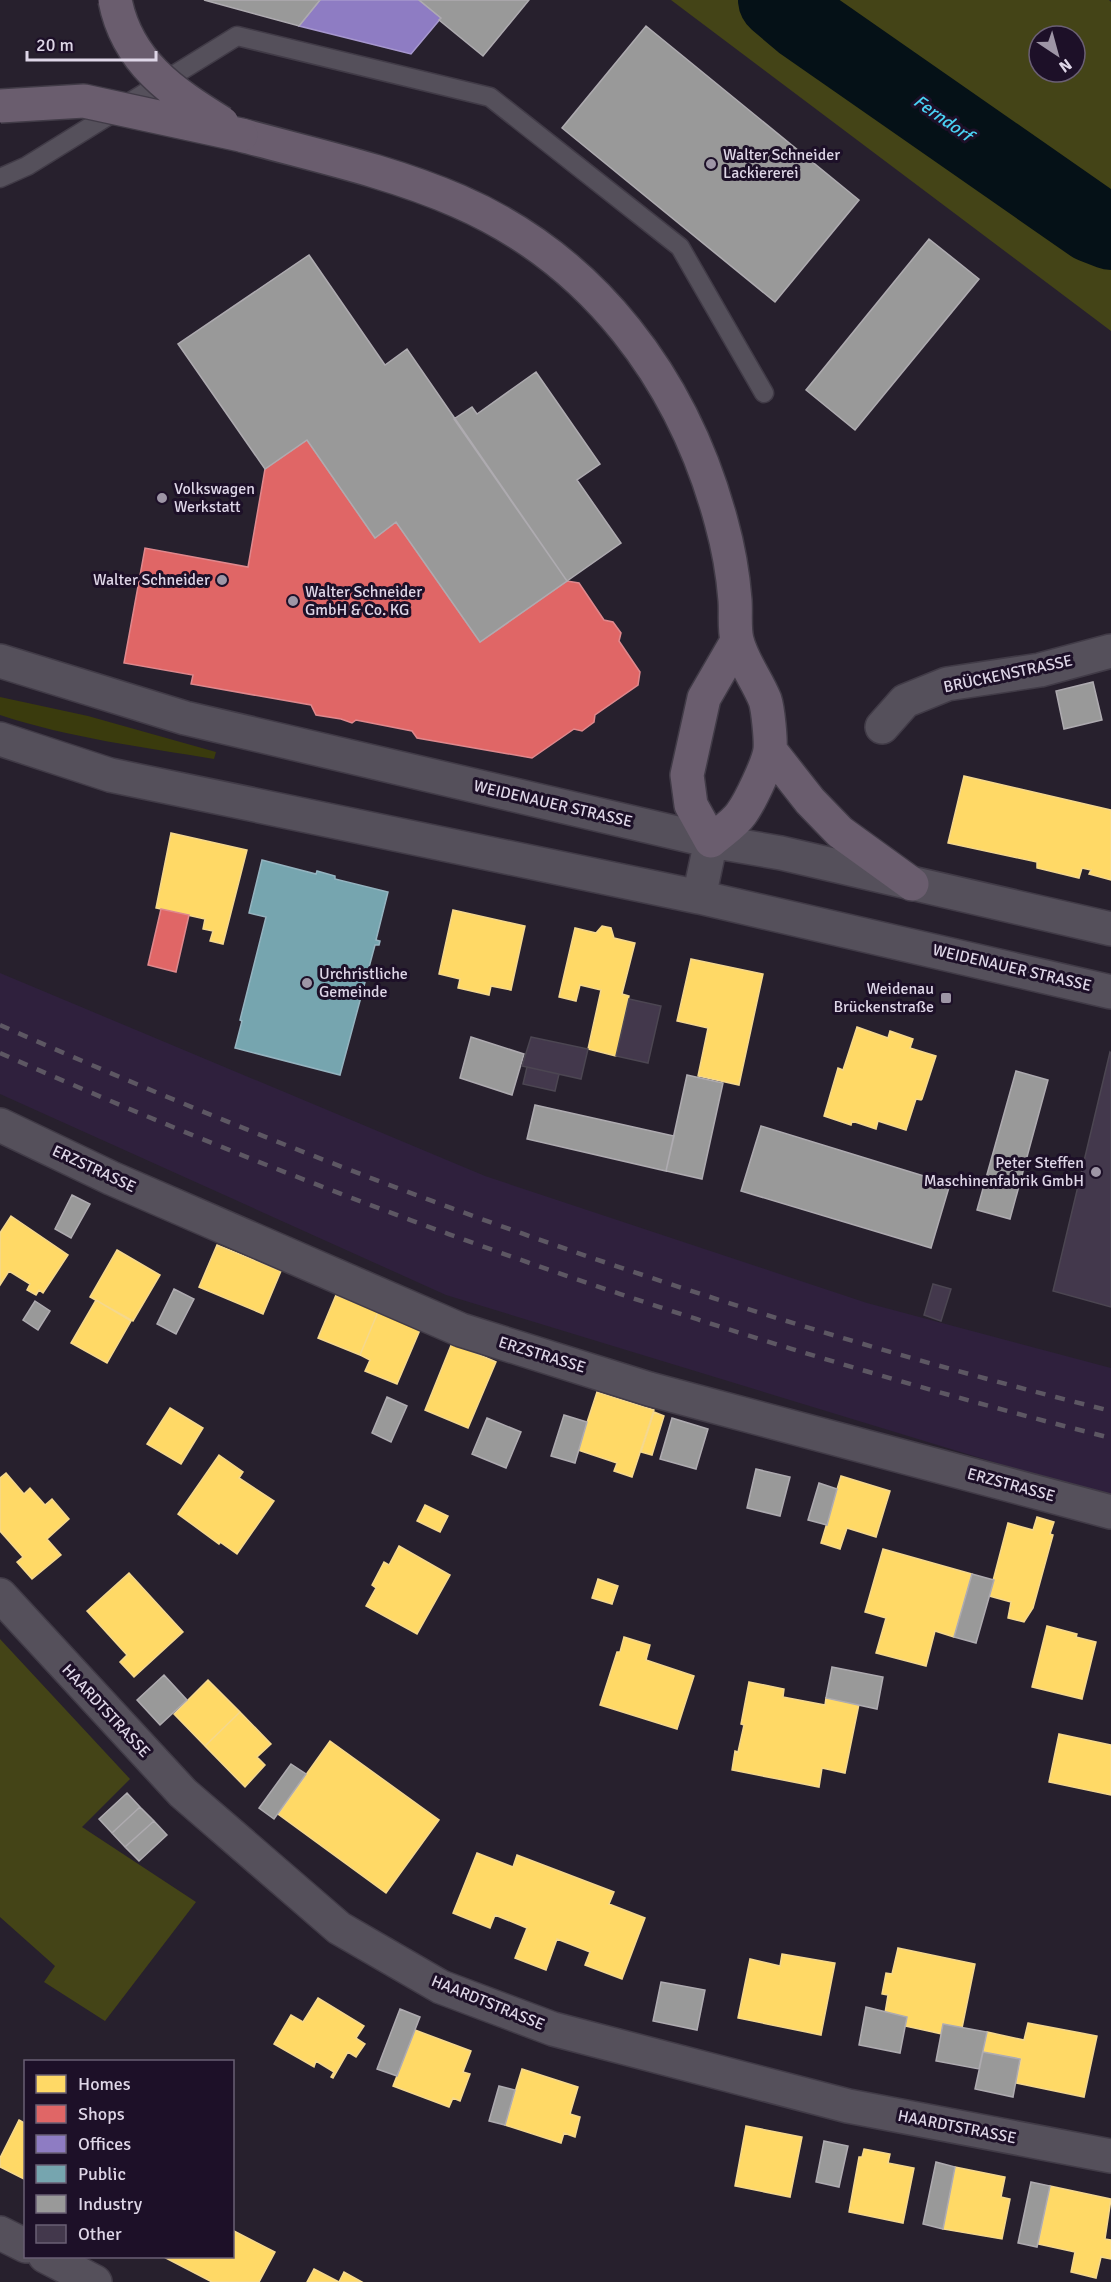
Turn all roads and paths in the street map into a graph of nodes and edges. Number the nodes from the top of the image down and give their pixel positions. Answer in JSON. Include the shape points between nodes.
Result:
{"nodes":[{"id":1,"x":115,"y":0,"type":"edge"},
{"id":2,"x":0,"y":106,"type":"edge"},
{"id":3,"x":241,"y":135,"type":"junction"},
{"id":4,"x":0,"y":178,"type":"edge"},
{"id":5,"x":764,"y":393,"type":"dead end"},
{"id":6,"x":737,"y":641,"type":"junction"},
{"id":7,"x":1111,"y":651,"type":"edge"},
{"id":8,"x":0,"y":661,"type":"edge"},
{"id":9,"x":882,"y":727,"type":"dead end"},
{"id":10,"x":0,"y":739,"type":"edge"},
{"id":11,"x":770,"y":750,"type":"junction"},
{"id":12,"x":711,"y":841,"type":"junction"},
{"id":13,"x":912,"y":884,"type":"junction"},
{"id":14,"x":699,"y":897,"type":"junction"},
{"id":15,"x":1111,"y":928,"type":"edge"},
{"id":16,"x":1111,"y":992,"type":"edge"},
{"id":17,"x":0,"y":1125,"type":"edge"},
{"id":18,"x":1111,"y":1512,"type":"edge"},
{"id":19,"x":0,"y":1595,"type":"edge"},
{"id":20,"x":1111,"y":2156,"type":"edge"},
{"id":21,"x":0,"y":2233,"type":"edge"},
{"id":22,"x":24,"y":2245,"type":"edge"},
{"id":23,"x":49,"y":2258,"type":"edge"},
{"id":24,"x":95,"y":2282,"type":"edge"}],
"edges":[{"from":1,"to":3,"type":"highway","bridge":true,"via":[[119,21],[143,63],[179,96]]},
{"from":2,"to":3,"type":"highway","bridge":true,"via":[[84,101]]},
{"from":3,"to":6,"type":"highway","via":[[404,180],[459,201],[545,252],[606,304],[657,372],[699,454],[722,522],[730,561]]},
{"from":4,"to":5,"type":"lane","via":[[27,166],[237,36],[490,97],[680,247]]},
{"from":6,"to":11,"type":"highway","via":[[765,702]]},
{"from":6,"to":12,"type":"highway","via":[[704,698],[687,775],[691,805]]},
{"from":7,"to":9,"type":"street","name":"BRÜCKENSTRASSE","via":[[1040,670],[947,684],[905,701]]},
{"from":8,"to":12,"type":"street","name":"WEIDENAUER STRASSE","via":[[185,718]]},
{"from":10,"to":14,"type":"street","name":"WEIDENAUER STRASSE","via":[[110,775]]},
{"from":11,"to":12,"type":"highway","via":[[740,816]]},
{"from":11,"to":13,"type":"highway","via":[[840,832]]},
{"from":12,"to":13,"type":"street","name":"WEIDENAUER STRASSE"},
{"from":12,"to":14,"type":"street"},
{"from":13,"to":15,"type":"street","name":"WEIDENAUER STRASSE"},
{"from":14,"to":16,"type":"street","name":"WEIDENAUER STRASSE"},
{"from":17,"to":18,"type":"street","name":"ERZSTRASSE","via":[[111,1178],[461,1330],[649,1389]]},
{"from":19,"to":20,"type":"street","name":"HAARDTSTRASSE","via":[[183,1793],[339,1928],[441,1987],[553,2029],[848,2106]]},
{"from":21,"to":22,"type":"street"},
{"from":23,"to":24,"type":"street"}]}
